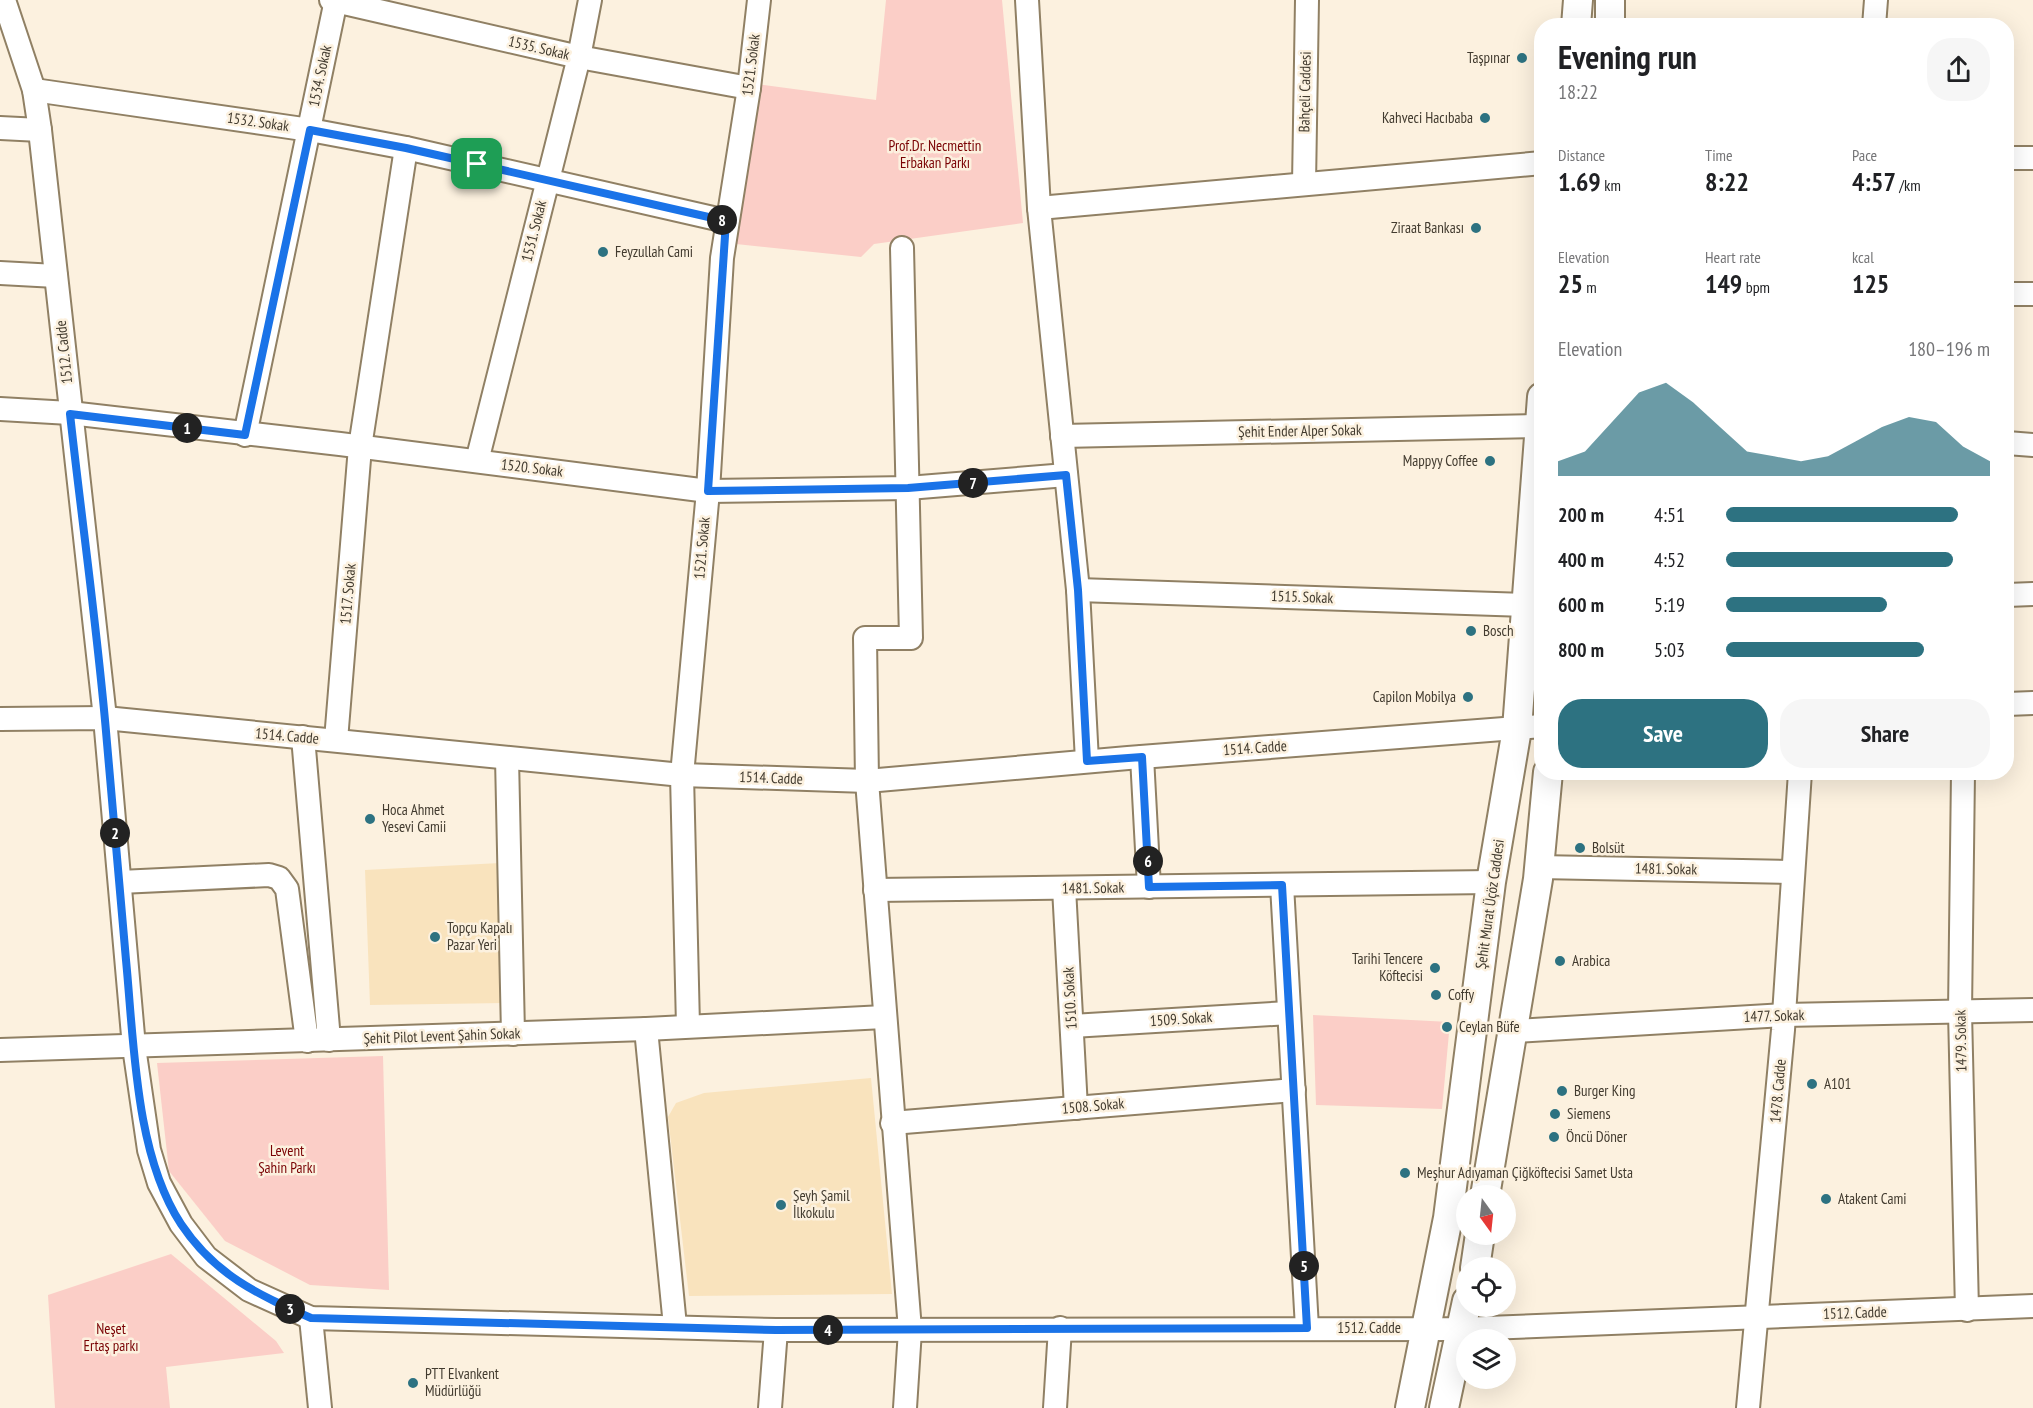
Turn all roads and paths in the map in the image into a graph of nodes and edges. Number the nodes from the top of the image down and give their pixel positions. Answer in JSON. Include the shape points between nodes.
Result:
{"nodes":[{"id":1,"x":4,"y":0,"type":"edge"},
{"id":2,"x":334,"y":0,"type":"edge"},
{"id":3,"x":590,"y":0,"type":"edge"},
{"id":4,"x":759,"y":0,"type":"edge"},
{"id":5,"x":1027,"y":0,"type":"edge"},
{"id":6,"x":1307,"y":0,"type":"edge"},
{"id":7,"x":1578,"y":0,"type":"edge"},
{"id":8,"x":1611,"y":0,"type":"edge"},
{"id":9,"x":1877,"y":0,"type":"edge"},
{"id":10,"x":1577,"y":18,"type":"edge"},
{"id":11,"x":1610,"y":18,"type":"edge"},
{"id":12,"x":1875,"y":18,"type":"edge"},
{"id":13,"x":579,"y":57,"type":"junction"},
{"id":14,"x":749,"y":88,"type":"junction"},
{"id":15,"x":34,"y":90,"type":"junction"},
{"id":16,"x":0,"y":128,"type":"edge"},
{"id":17,"x":40,"y":130,"type":"junction"},
{"id":18,"x":310,"y":130,"type":"junction"},
{"id":19,"x":406,"y":148,"type":"junction"},
{"id":20,"x":2014,"y":158,"type":"edge"},
{"id":21,"x":2033,"y":158,"type":"edge"},
{"id":22,"x":1534,"y":164,"type":"edge"},
{"id":23,"x":547,"y":180,"type":"junction"},
{"id":24,"x":1304,"y":184,"type":"junction"},
{"id":25,"x":1039,"y":208,"type":"junction"},
{"id":26,"x":726,"y":221,"type":"junction"},
{"id":27,"x":902,"y":248,"type":"dead end"},
{"id":28,"x":0,"y":273,"type":"edge"},
{"id":29,"x":56,"y":276,"type":"junction"},
{"id":30,"x":2014,"y":294,"type":"edge"},
{"id":31,"x":2033,"y":294,"type":"edge"},
{"id":32,"x":0,"y":409,"type":"edge"},
{"id":33,"x":70,"y":414,"type":"junction"},
{"id":34,"x":1534,"y":426,"type":"edge"},
{"id":35,"x":245,"y":435,"type":"junction"},
{"id":36,"x":1062,"y":436,"type":"junction"},
{"id":37,"x":2014,"y":444,"type":"edge"},
{"id":38,"x":2033,"y":445,"type":"edge"},
{"id":39,"x":360,"y":447,"type":"junction"},
{"id":40,"x":477,"y":461,"type":"junction"},
{"id":41,"x":1066,"y":475,"type":"junction"},
{"id":42,"x":908,"y":488,"type":"junction"},
{"id":43,"x":708,"y":491,"type":"junction"},
{"id":44,"x":1534,"y":495,"type":"edge"},
{"id":45,"x":1078,"y":590,"type":"junction"},
{"id":46,"x":2033,"y":594,"type":"edge"},
{"id":47,"x":2014,"y":595,"type":"edge"},
{"id":48,"x":1526,"y":605,"type":"junction"},
{"id":49,"x":2033,"y":703,"type":"edge"},
{"id":50,"x":2014,"y":704,"type":"edge"},
{"id":51,"x":105,"y":718,"type":"junction"},
{"id":52,"x":0,"y":719,"type":"edge"},
{"id":53,"x":1529,"y":727,"type":"edge"},
{"id":54,"x":303,"y":737,"type":"junction"},
{"id":55,"x":336,"y":740,"type":"junction"},
{"id":56,"x":1142,"y":757,"type":"junction"},
{"id":57,"x":507,"y":758,"type":"junction"},
{"id":58,"x":1087,"y":761,"type":"junction"},
{"id":59,"x":682,"y":775,"type":"junction"},
{"id":60,"x":1547,"y":780,"type":"edge"},
{"id":61,"x":1799,"y":780,"type":"edge"},
{"id":62,"x":1963,"y":780,"type":"edge"},
{"id":63,"x":867,"y":781,"type":"junction"},
{"id":64,"x":1539,"y":867,"type":"junction"},
{"id":65,"x":1793,"y":872,"type":"junction"},
{"id":66,"x":120,"y":882,"type":"junction"},
{"id":67,"x":1491,"y":882,"type":"junction"},
{"id":68,"x":1282,"y":885,"type":"junction"},
{"id":69,"x":1149,"y":887,"type":"junction"},
{"id":70,"x":1064,"y":888,"type":"junction"},
{"id":71,"x":875,"y":890,"type":"junction"},
{"id":72,"x":2033,"y":1010,"type":"edge"},
{"id":73,"x":1960,"y":1012,"type":"junction"},
{"id":74,"x":1289,"y":1013,"type":"junction"},
{"id":75,"x":1784,"y":1015,"type":"junction"},
{"id":76,"x":884,"y":1017,"type":"junction"},
{"id":77,"x":688,"y":1026,"type":"junction"},
{"id":78,"x":1072,"y":1026,"type":"junction"},
{"id":79,"x":646,"y":1029,"type":"junction"},
{"id":80,"x":1515,"y":1031,"type":"junction"},
{"id":81,"x":513,"y":1034,"type":"junction"},
{"id":82,"x":318,"y":1041,"type":"junction"},
{"id":83,"x":134,"y":1047,"type":"junction"},
{"id":84,"x":0,"y":1050,"type":"edge"},
{"id":85,"x":1294,"y":1090,"type":"junction"},
{"id":86,"x":1077,"y":1108,"type":"junction"},
{"id":87,"x":892,"y":1124,"type":"junction"},
{"id":88,"x":1487,"y":1185,"type":"edge"},
{"id":89,"x":2033,"y":1306,"type":"edge"},
{"id":90,"x":1967,"y":1310,"type":"junction"},
{"id":91,"x":1758,"y":1316,"type":"junction"},
{"id":92,"x":1464,"y":1317,"type":"edge"},
{"id":93,"x":311,"y":1318,"type":"junction"},
{"id":94,"x":675,"y":1326,"type":"junction"},
{"id":95,"x":1060,"y":1328,"type":"junction"},
{"id":96,"x":1307,"y":1328,"type":"junction"},
{"id":97,"x":1424,"y":1328,"type":"junction"},
{"id":98,"x":1461,"y":1329,"type":"junction"},
{"id":99,"x":776,"y":1330,"type":"junction"},
{"id":100,"x":910,"y":1330,"type":"junction"},
{"id":101,"x":1456,"y":1352,"type":"edge"},
{"id":102,"x":320,"y":1408,"type":"edge"},
{"id":103,"x":770,"y":1408,"type":"edge"},
{"id":104,"x":905,"y":1408,"type":"edge"},
{"id":105,"x":1055,"y":1408,"type":"edge"},
{"id":106,"x":1410,"y":1408,"type":"edge"},
{"id":107,"x":1444,"y":1408,"type":"edge"},
{"id":108,"x":1748,"y":1408,"type":"edge"}],
"edges":[{"from":1,"to":15,"type":"street","name":"1512. Cadde"},
{"from":2,"to":13,"type":"street","name":"1535. Sokak"},
{"from":2,"to":18,"type":"street","name":"1534. Sokak"},
{"from":3,"to":13,"type":"street","name":"1531. Sokak"},
{"from":4,"to":14,"type":"street","name":"1521. Sokak"},
{"from":5,"to":25,"type":"street"},
{"from":6,"to":24,"type":"street","name":"Bahçeli Caddesi"},
{"from":7,"to":10,"type":"main road"},
{"from":8,"to":11,"type":"main road"},
{"from":9,"to":12,"type":"street"},
{"from":13,"to":14,"type":"street","name":"1535. Sokak"},
{"from":13,"to":23,"type":"street","name":"1531. Sokak"},
{"from":14,"to":26,"type":"street","name":"1521. Sokak"},
{"from":15,"to":17,"type":"street","name":"1512. Cadde"},
{"from":15,"to":18,"type":"street","name":"1532. Sokak"},
{"from":16,"to":17,"type":"street"},
{"from":17,"to":29,"type":"street","name":"1512. Cadde"},
{"from":18,"to":19,"type":"street","name":"1532. Sokak"},
{"from":18,"to":35,"type":"street","name":"1534. Sokak"},
{"from":19,"to":23,"type":"street","name":"1532. Sokak"},
{"from":19,"to":39,"type":"street","name":"1517. Sokak"},
{"from":20,"to":21,"type":"street"},
{"from":22,"to":24,"type":"street"},
{"from":23,"to":26,"type":"street","name":"1532. Sokak"},
{"from":23,"to":40,"type":"street","name":"1531. Sokak"},
{"from":24,"to":25,"type":"street"},
{"from":25,"to":36,"type":"street"},
{"from":26,"to":43,"type":"street","name":"1521. Sokak"},
{"from":27,"to":42,"type":"street"},
{"from":28,"to":29,"type":"street"},
{"from":29,"to":33,"type":"street","name":"1512. Cadde"},
{"from":30,"to":31,"type":"street"},
{"from":32,"to":33,"type":"street","name":"1520. Sokak"},
{"from":33,"to":35,"type":"street","name":"1520. Sokak"},
{"from":33,"to":51,"type":"street","name":"1512. Cadde"},
{"from":34,"to":36,"type":"street","name":"Şehit Ender Alper Sokak"},
{"from":35,"to":39,"type":"street","name":"1520. Sokak"},
{"from":36,"to":41,"type":"street"},
{"from":37,"to":38,"type":"street"},
{"from":39,"to":40,"type":"street","name":"1520. Sokak"},
{"from":39,"to":55,"type":"street","name":"1517. Sokak"},
{"from":40,"to":43,"type":"street","name":"1520. Sokak"},
{"from":41,"to":42,"type":"street","name":"1520. Sokak"},
{"from":41,"to":45,"type":"street"},
{"from":42,"to":43,"type":"street","name":"1520. Sokak"},
{"from":42,"to":63,"type":"street","via":[[911,638],[865,638]]},
{"from":43,"to":59,"type":"street","name":"1521. Sokak"},
{"from":44,"to":48,"type":"main road","name":"Şehit Murat Üçöz Caddesi"},
{"from":45,"to":48,"type":"street","name":"1515. Sokak"},
{"from":45,"to":58,"type":"street"},
{"from":46,"to":47,"type":"street"},
{"from":48,"to":53,"type":"main road","name":"Şehit Murat Üçöz Caddesi"},
{"from":49,"to":50,"type":"street"},
{"from":51,"to":52,"type":"street","name":"1514. Cadde"},
{"from":51,"to":54,"type":"street","name":"1514. Cadde"},
{"from":51,"to":66,"type":"street","name":"1512. Cadde"},
{"from":53,"to":56,"type":"street","name":"1514. Cadde"},
{"from":53,"to":67,"type":"main road","name":"Şehit Murat Üçöz Caddesi"},
{"from":54,"to":55,"type":"street","name":"1514. Cadde"},
{"from":54,"to":82,"type":"street"},
{"from":55,"to":57,"type":"street","name":"1514. Cadde"},
{"from":56,"to":58,"type":"street","name":"1514. Cadde"},
{"from":56,"to":69,"type":"street"},
{"from":57,"to":59,"type":"street","name":"1514. Cadde"},
{"from":57,"to":81,"type":"street"},
{"from":58,"to":63,"type":"street","name":"1514. Cadde"},
{"from":59,"to":63,"type":"street","name":"1514. Cadde"},
{"from":59,"to":77,"type":"street","name":"1521. Sokak"},
{"from":60,"to":64,"type":"main road"},
{"from":61,"to":65,"type":"street","name":"1478. Cadde"},
{"from":62,"to":73,"type":"street","name":"1479. Sokak"},
{"from":63,"to":71,"type":"street"},
{"from":64,"to":65,"type":"street","name":"1481. Sokak"},
{"from":64,"to":80,"type":"main road"},
{"from":65,"to":75,"type":"street","name":"1478. Cadde"},
{"from":66,"to":82,"type":"street","via":[[269,875],[279,878],[287,889]]},
{"from":66,"to":83,"type":"street","name":"1512. Cadde"},
{"from":67,"to":68,"type":"street","name":"1481. Sokak"},
{"from":67,"to":97,"type":"main road","name":"Şehit Murat Üçöz Caddesi","via":[[1448,1218]]},
{"from":68,"to":69,"type":"street","name":"1481. Sokak"},
{"from":68,"to":74,"type":"street"},
{"from":69,"to":70,"type":"street","name":"1481. Sokak"},
{"from":70,"to":71,"type":"street","name":"1481. Sokak"},
{"from":70,"to":78,"type":"street","name":"1510. Sokak"},
{"from":71,"to":76,"type":"street"},
{"from":72,"to":73,"type":"street","name":"1477. Sokak"},
{"from":73,"to":75,"type":"street","name":"1477. Sokak"},
{"from":73,"to":90,"type":"street","name":"1479. Sokak"},
{"from":74,"to":78,"type":"street","name":"1509. Sokak"},
{"from":74,"to":85,"type":"street"},
{"from":75,"to":80,"type":"street","name":"1477. Sokak"},
{"from":75,"to":91,"type":"street","name":"1478. Cadde"},
{"from":76,"to":77,"type":"street","name":"Şehit Pilot Levent Şahin Sokak"},
{"from":76,"to":87,"type":"street"},
{"from":77,"to":79,"type":"street","name":"Şehit Pilot Levent Şahin Sokak"},
{"from":78,"to":86,"type":"street","name":"1510. Sokak"},
{"from":79,"to":81,"type":"street","name":"Şehit Pilot Levent Şahin Sokak"},
{"from":79,"to":94,"type":"street"},
{"from":80,"to":88,"type":"main road"},
{"from":81,"to":82,"type":"street","name":"Şehit Pilot Levent Şahin Sokak"},
{"from":82,"to":83,"type":"street","name":"Şehit Pilot Levent Şahin Sokak"},
{"from":83,"to":84,"type":"street","name":"Şehit Pilot Levent Şahin Sokak"},
{"from":83,"to":93,"type":"street","name":"1512. Cadde","via":[[149,1150],[159,1183],[181,1224],[206,1257],[249,1290]]},
{"from":85,"to":86,"type":"street","name":"1508. Sokak"},
{"from":85,"to":96,"type":"street"},
{"from":86,"to":87,"type":"street","name":"1508. Sokak"},
{"from":87,"to":100,"type":"street"},
{"from":89,"to":90,"type":"street","name":"1512. Cadde"},
{"from":90,"to":91,"type":"street","name":"1512. Cadde"},
{"from":91,"to":98,"type":"street","name":"1512. Cadde"},
{"from":91,"to":108,"type":"street","name":"1478. Cadde"},
{"from":92,"to":98,"type":"main road"},
{"from":93,"to":94,"type":"street","name":"1512. Cadde"},
{"from":93,"to":102,"type":"street"},
{"from":94,"to":99,"type":"street","name":"1512. Cadde"},
{"from":95,"to":96,"type":"street","name":"1512. Cadde"},
{"from":95,"to":100,"type":"street","name":"1512. Cadde"},
{"from":95,"to":105,"type":"street"},
{"from":96,"to":97,"type":"street","name":"1512. Cadde"},
{"from":97,"to":98,"type":"street","name":"1512. Cadde"},
{"from":97,"to":106,"type":"main road","name":"Şehit Murat Üçöz Caddesi"},
{"from":99,"to":100,"type":"street","name":"1512. Cadde"},
{"from":99,"to":103,"type":"street"},
{"from":100,"to":104,"type":"street"},
{"from":101,"to":107,"type":"main road"}]}
